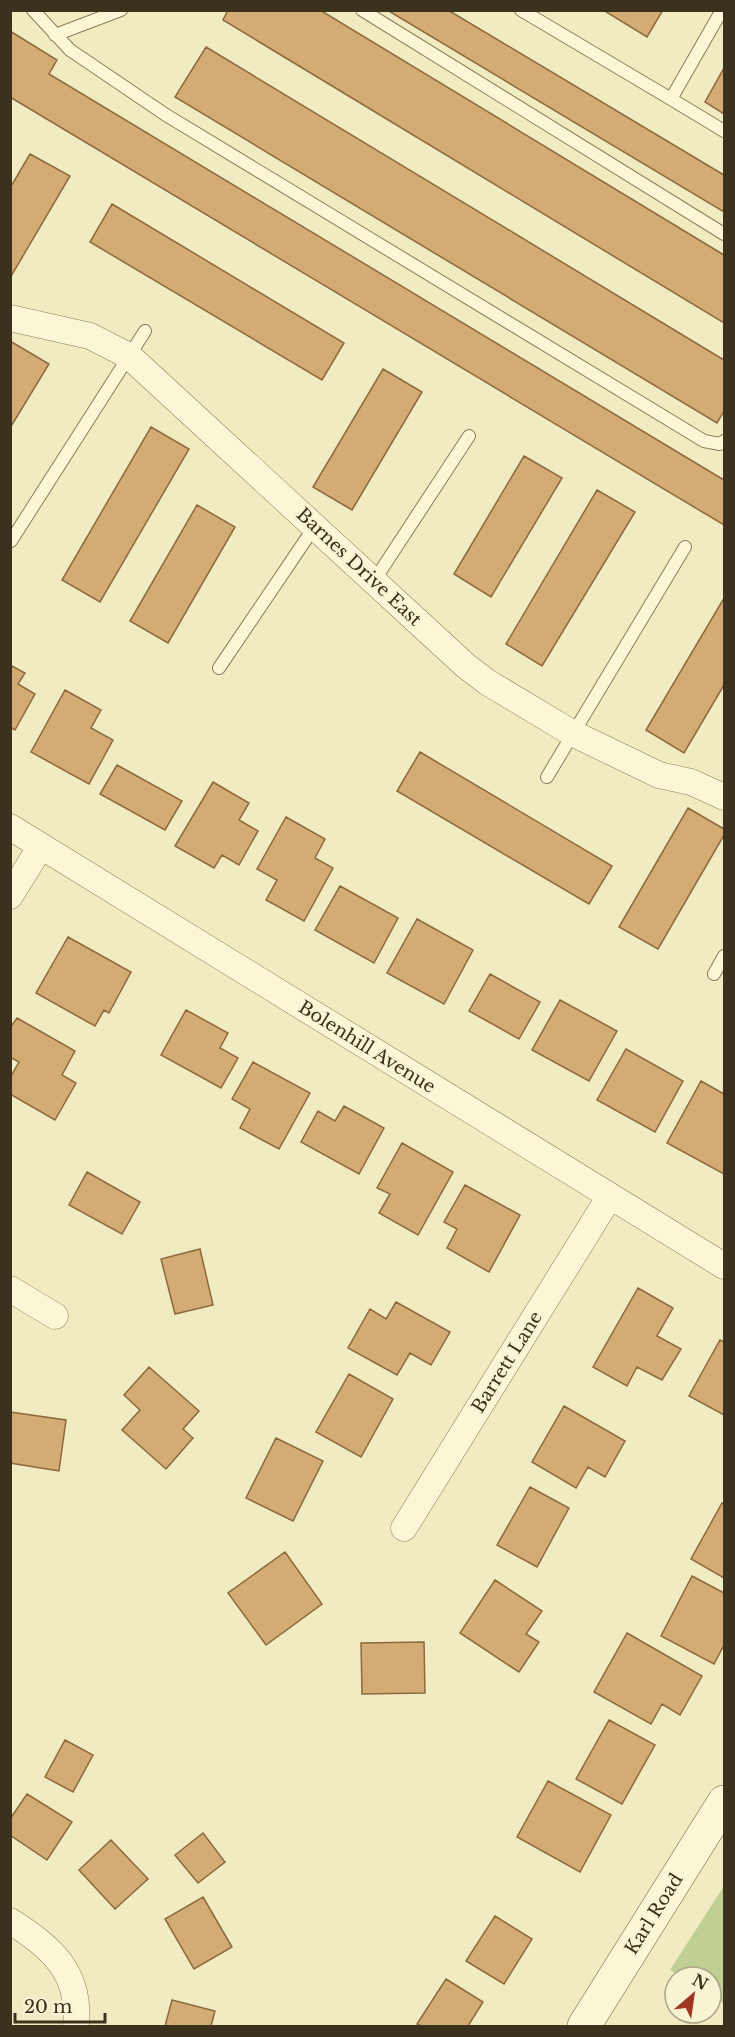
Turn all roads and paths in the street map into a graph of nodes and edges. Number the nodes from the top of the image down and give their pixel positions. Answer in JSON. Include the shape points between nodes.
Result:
{"nodes":[{"id":1,"x":33,"y":10,"type":"edge"},
{"id":2,"x":120,"y":10,"type":"edge"},
{"id":3,"x":362,"y":10,"type":"edge"},
{"id":4,"x":521,"y":10,"type":"edge"},
{"id":5,"x":722,"y":10,"type":"edge"},
{"id":6,"x":55,"y":35,"type":"junction"},
{"id":7,"x":671,"y":99,"type":"junction"},
{"id":8,"x":724,"y":131,"type":"edge"},
{"id":9,"x":724,"y":234,"type":"edge"},
{"id":10,"x":10,"y":318,"type":"edge"},
{"id":11,"x":145,"y":331,"type":"dead end"},
{"id":12,"x":129,"y":356,"type":"junction"},
{"id":13,"x":469,"y":436,"type":"dead end"},
{"id":14,"x":724,"y":441,"type":"edge"},
{"id":15,"x":315,"y":526,"type":"junction"},
{"id":16,"x":11,"y":541,"type":"edge"},
{"id":17,"x":685,"y":547,"type":"dead end"},
{"id":18,"x":374,"y":581,"type":"junction"},
{"id":19,"x":219,"y":668,"type":"dead end"},
{"id":20,"x":572,"y":734,"type":"junction"},
{"id":21,"x":547,"y":777,"type":"dead end"},
{"id":22,"x":724,"y":797,"type":"edge"},
{"id":23,"x":10,"y":827,"type":"edge"},
{"id":24,"x":41,"y":846,"type":"junction"},
{"id":25,"x":10,"y":896,"type":"edge"},
{"id":26,"x":724,"y":956,"type":"edge"},
{"id":27,"x":714,"y":974,"type":"dead end"},
{"id":28,"x":610,"y":1196,"type":"junction"},
{"id":29,"x":724,"y":1266,"type":"edge"},
{"id":30,"x":10,"y":1289,"type":"edge"},
{"id":31,"x":55,"y":1316,"type":"dead end"},
{"id":32,"x":404,"y":1528,"type":"dead end"},
{"id":33,"x":724,"y":1802,"type":"edge"},
{"id":34,"x":10,"y":1921,"type":"edge"},
{"id":35,"x":76,"y":2026,"type":"edge"},
{"id":36,"x":584,"y":2026,"type":"edge"}],
"edges":[{"from":1,"to":6,"type":"lane"},
{"from":2,"to":6,"type":"lane"},
{"from":3,"to":9,"type":"lane"},
{"from":4,"to":7,"type":"lane"},
{"from":5,"to":7,"type":"lane"},
{"from":6,"to":14,"type":"lane","via":[[70,50],[176,122],[704,441]]},
{"from":7,"to":8,"type":"lane"},
{"from":10,"to":12,"type":"street","name":"Barnes Drive East","via":[[90,336]]},
{"from":11,"to":12,"type":"lane"},
{"from":12,"to":15,"type":"street","name":"Barnes Drive East"},
{"from":12,"to":16,"type":"lane"},
{"from":13,"to":18,"type":"lane"},
{"from":15,"to":18,"type":"street","name":"Barnes Drive East"},
{"from":15,"to":19,"type":"lane"},
{"from":17,"to":20,"type":"lane"},
{"from":18,"to":20,"type":"street","name":"Barnes Drive East","via":[[466,666]]},
{"from":20,"to":21,"type":"lane"},
{"from":20,"to":22,"type":"street","name":"Barnes Drive East","via":[[659,775],[691,782]]},
{"from":23,"to":24,"type":"street","name":"Bolenhill Avenue"},
{"from":24,"to":25,"type":"street"},
{"from":24,"to":28,"type":"street","name":"Bolenhill Avenue"},
{"from":26,"to":27,"type":"lane"},
{"from":28,"to":29,"type":"street","name":"Bolenhill Avenue"},
{"from":28,"to":32,"type":"street","name":"Barrett Lane"},
{"from":30,"to":31,"type":"street"},
{"from":33,"to":36,"type":"street","name":"Karl Road"},
{"from":34,"to":35,"type":"street","via":[[48,1947],[67,1973],[74,1996]]}]}
